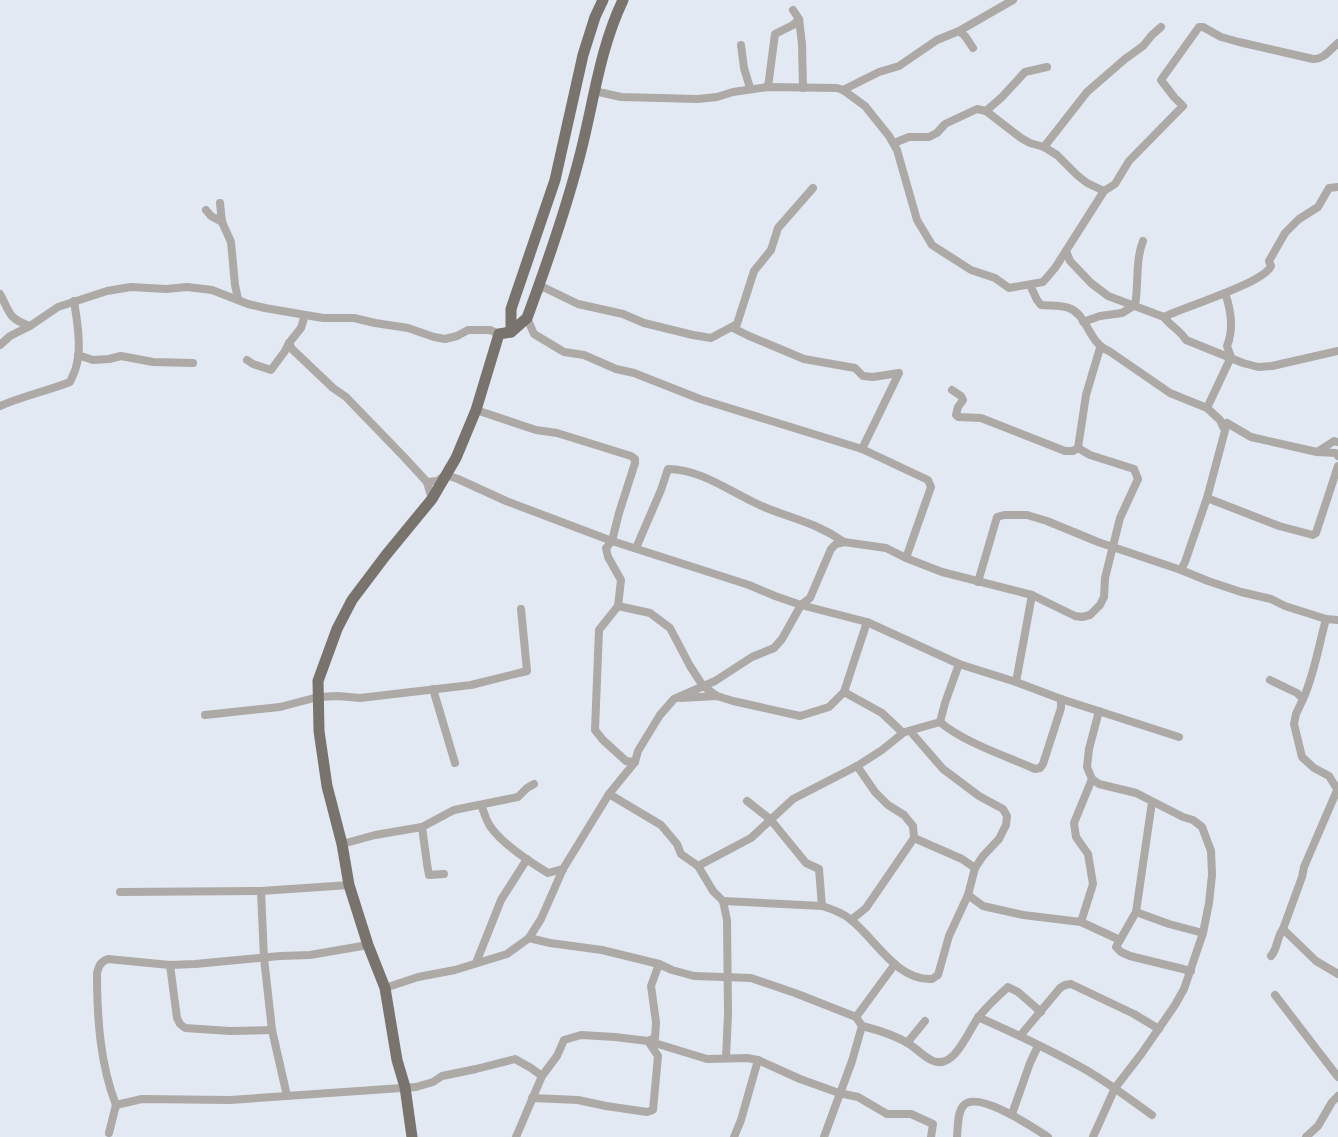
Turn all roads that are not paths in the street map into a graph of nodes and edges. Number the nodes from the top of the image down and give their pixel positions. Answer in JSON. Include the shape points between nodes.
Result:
{"nodes":[{"id":1,"x":603,"y":0,"type":"edge"},
{"id":2,"x":623,"y":0,"type":"edge"},
{"id":3,"x":1013,"y":0,"type":"edge"},
{"id":4,"x":794,"y":10,"type":"dead end"},
{"id":5,"x":800,"y":19,"type":"junction"},
{"id":6,"x":1161,"y":27,"type":"dead end"},
{"id":7,"x":958,"y":31,"type":"junction"},
{"id":8,"x":1338,"y":43,"type":"edge"},
{"id":9,"x":741,"y":45,"type":"dead end"},
{"id":10,"x":973,"y":48,"type":"dead end"},
{"id":11,"x":1047,"y":67,"type":"dead end"},
{"id":12,"x":768,"y":87,"type":"junction"},
{"id":13,"x":803,"y":88,"type":"junction"},
{"id":14,"x":748,"y":89,"type":"junction"},
{"id":15,"x":843,"y":90,"type":"junction"},
{"id":16,"x":594,"y":91,"type":"junction"},
{"id":17,"x":986,"y":111,"type":"junction"},
{"id":18,"x":894,"y":144,"type":"junction"},
{"id":19,"x":1044,"y":146,"type":"junction"},
{"id":20,"x":1338,"y":187,"type":"edge"},
{"id":21,"x":812,"y":188,"type":"dead end"},
{"id":22,"x":1104,"y":190,"type":"junction"},
{"id":23,"x":220,"y":203,"type":"dead end"},
{"id":24,"x":206,"y":210,"type":"dead end"},
{"id":25,"x":222,"y":222,"type":"junction"},
{"id":26,"x":1143,"y":241,"type":"dead end"},
{"id":27,"x":1066,"y":251,"type":"junction"},
{"id":28,"x":1030,"y":285,"type":"junction"},
{"id":29,"x":1225,"y":293,"type":"junction"},
{"id":30,"x":0,"y":294,"type":"edge"},
{"id":31,"x":536,"y":294,"type":"junction"},
{"id":32,"x":74,"y":300,"type":"junction"},
{"id":33,"x":238,"y":300,"type":"junction"},
{"id":34,"x":2,"y":305,"type":"edge"},
{"id":35,"x":1134,"y":305,"type":"junction"},
{"id":36,"x":305,"y":315,"type":"junction"},
{"id":37,"x":1164,"y":317,"type":"junction"},
{"id":38,"x":527,"y":318,"type":"junction"},
{"id":39,"x":1083,"y":322,"type":"junction"},
{"id":40,"x":30,"y":326,"type":"junction"},
{"id":41,"x":733,"y":328,"type":"junction"},
{"id":42,"x":510,"y":332,"type":"junction"},
{"id":43,"x":499,"y":334,"type":"junction"},
{"id":44,"x":289,"y":343,"type":"junction"},
{"id":45,"x":0,"y":345,"type":"edge"},
{"id":46,"x":1100,"y":348,"type":"junction"},
{"id":47,"x":1338,"y":351,"type":"edge"},
{"id":48,"x":78,"y":355,"type":"junction"},
{"id":49,"x":1231,"y":357,"type":"junction"},
{"id":50,"x":247,"y":360,"type":"dead end"},
{"id":51,"x":193,"y":363,"type":"dead end"},
{"id":52,"x":952,"y":390,"type":"dead end"},
{"id":53,"x":0,"y":406,"type":"edge"},
{"id":54,"x":1207,"y":408,"type":"junction"},
{"id":55,"x":476,"y":410,"type":"junction"},
{"id":56,"x":1227,"y":423,"type":"junction"},
{"id":57,"x":1338,"y":442,"type":"edge"},
{"id":58,"x":1078,"y":448,"type":"junction"},
{"id":59,"x":862,"y":449,"type":"junction"},
{"id":60,"x":1317,"y":452,"type":"junction"},
{"id":61,"x":1338,"y":456,"type":"edge"},
{"id":62,"x":1338,"y":466,"type":"edge"},
{"id":63,"x":446,"y":475,"type":"junction"},
{"id":64,"x":427,"y":482,"type":"junction"},
{"id":65,"x":1207,"y":498,"type":"junction"},
{"id":66,"x":432,"y":500,"type":"junction"},
{"id":67,"x":612,"y":541,"type":"junction"},
{"id":68,"x":844,"y":542,"type":"junction"},
{"id":69,"x":1114,"y":546,"type":"junction"},
{"id":70,"x":636,"y":548,"type":"junction"},
{"id":71,"x":906,"y":558,"type":"junction"},
{"id":72,"x":1181,"y":570,"type":"junction"},
{"id":73,"x":978,"y":582,"type":"junction"},
{"id":74,"x":1032,"y":595,"type":"junction"},
{"id":75,"x":801,"y":605,"type":"junction"},
{"id":76,"x":618,"y":606,"type":"junction"},
{"id":77,"x":521,"y":609,"type":"dead end"},
{"id":78,"x":1326,"y":619,"type":"junction"},
{"id":79,"x":1338,"y":620,"type":"edge"},
{"id":80,"x":867,"y":622,"type":"junction"},
{"id":81,"x":959,"y":664,"type":"junction"},
{"id":82,"x":1270,"y":680,"type":"dead end"},
{"id":83,"x":1016,"y":682,"type":"junction"},
{"id":84,"x":703,"y":686,"type":"junction"},
{"id":85,"x":433,"y":689,"type":"junction"},
{"id":86,"x":844,"y":692,"type":"junction"},
{"id":87,"x":717,"y":696,"type":"junction"},
{"id":88,"x":318,"y":697,"type":"junction"},
{"id":89,"x":674,"y":699,"type":"junction"},
{"id":90,"x":1061,"y":699,"type":"junction"},
{"id":91,"x":1303,"y":699,"type":"junction"},
{"id":92,"x":1099,"y":711,"type":"junction"},
{"id":93,"x":205,"y":715,"type":"dead end"},
{"id":94,"x":940,"y":722,"type":"junction"},
{"id":95,"x":906,"y":732,"type":"junction"},
{"id":96,"x":1179,"y":737,"type":"dead end"},
{"id":97,"x":635,"y":762,"type":"junction"},
{"id":98,"x":455,"y":763,"type":"dead end"},
{"id":99,"x":857,"y":766,"type":"junction"},
{"id":100,"x":1092,"y":779,"type":"junction"},
{"id":101,"x":534,"y":784,"type":"dead end"},
{"id":102,"x":1338,"y":789,"type":"edge"},
{"id":103,"x":609,"y":794,"type":"junction"},
{"id":104,"x":747,"y":801,"type":"dead end"},
{"id":105,"x":1152,"y":802,"type":"junction"},
{"id":106,"x":481,"y":805,"type":"junction"},
{"id":107,"x":770,"y":819,"type":"junction"},
{"id":108,"x":422,"y":827,"type":"junction"},
{"id":109,"x":914,"y":838,"type":"junction"},
{"id":110,"x":342,"y":844,"type":"junction"},
{"id":111,"x":527,"y":859,"type":"junction"},
{"id":112,"x":698,"y":866,"type":"junction"},
{"id":113,"x":563,"y":868,"type":"junction"},
{"id":114,"x":975,"y":868,"type":"junction"},
{"id":115,"x":444,"y":874,"type":"dead end"},
{"id":116,"x":349,"y":885,"type":"junction"},
{"id":117,"x":261,"y":891,"type":"junction"},
{"id":118,"x":120,"y":892,"type":"dead end"},
{"id":119,"x":968,"y":895,"type":"junction"},
{"id":120,"x":723,"y":901,"type":"junction"},
{"id":121,"x":822,"y":906,"type":"junction"},
{"id":122,"x":1136,"y":912,"type":"junction"},
{"id":123,"x":851,"y":920,"type":"junction"},
{"id":124,"x":1080,"y":922,"type":"junction"},
{"id":125,"x":1283,"y":929,"type":"junction"},
{"id":126,"x":1203,"y":933,"type":"junction"},
{"id":127,"x":529,"y":938,"type":"junction"},
{"id":128,"x":1120,"y":940,"type":"junction"},
{"id":129,"x":368,"y":945,"type":"junction"},
{"id":130,"x":1271,"y":956,"type":"dead end"},
{"id":131,"x":264,"y":958,"type":"junction"},
{"id":132,"x":476,"y":963,"type":"junction"},
{"id":133,"x":659,"y":964,"type":"junction"},
{"id":134,"x":895,"y":964,"type":"junction"},
{"id":135,"x":170,"y":965,"type":"junction"},
{"id":136,"x":1191,"y":971,"type":"junction"},
{"id":137,"x":1338,"y":974,"type":"edge"},
{"id":138,"x":726,"y":976,"type":"junction"},
{"id":139,"x":385,"y":988,"type":"junction"},
{"id":140,"x":1275,"y":995,"type":"dead end"},
{"id":141,"x":1041,"y":1012,"type":"junction"},
{"id":142,"x":856,"y":1017,"type":"junction"},
{"id":143,"x":978,"y":1017,"type":"junction"},
{"id":144,"x":925,"y":1021,"type":"dead end"},
{"id":145,"x":862,"y":1026,"type":"junction"},
{"id":146,"x":1159,"y":1029,"type":"junction"},
{"id":147,"x":272,"y":1030,"type":"junction"},
{"id":148,"x":1020,"y":1036,"type":"junction"},
{"id":149,"x":648,"y":1041,"type":"junction"},
{"id":150,"x":907,"y":1042,"type":"junction"},
{"id":151,"x":1038,"y":1046,"type":"junction"},
{"id":152,"x":726,"y":1058,"type":"junction"},
{"id":153,"x":758,"y":1060,"type":"junction"},
{"id":154,"x":542,"y":1076,"type":"junction"},
{"id":155,"x":1338,"y":1077,"type":"edge"},
{"id":156,"x":405,"y":1087,"type":"junction"},
{"id":157,"x":1115,"y":1088,"type":"junction"},
{"id":158,"x":839,"y":1093,"type":"junction"},
{"id":159,"x":287,"y":1096,"type":"junction"},
{"id":160,"x":1338,"y":1096,"type":"edge"},
{"id":161,"x":532,"y":1098,"type":"junction"},
{"id":162,"x":116,"y":1105,"type":"junction"},
{"id":163,"x":1012,"y":1114,"type":"junction"},
{"id":164,"x":1152,"y":1115,"type":"dead end"},
{"id":165,"x":110,"y":1135,"type":"edge"},
{"id":166,"x":101,"y":1137,"type":"edge"},
{"id":167,"x":412,"y":1137,"type":"edge"},
{"id":168,"x":516,"y":1137,"type":"edge"},
{"id":169,"x":734,"y":1137,"type":"edge"},
{"id":170,"x":824,"y":1137,"type":"edge"},
{"id":171,"x":931,"y":1137,"type":"edge"},
{"id":172,"x":957,"y":1137,"type":"edge"},
{"id":173,"x":1048,"y":1137,"type":"edge"},
{"id":174,"x":1094,"y":1137,"type":"edge"},
{"id":175,"x":1306,"y":1137,"type":"edge"}],
"edges":[{"from":1,"to":42,"type":"main road","via":[[583,55],[555,180],[511,309]]},
{"from":2,"to":16,"type":"main road","via":[[612,23]]},
{"from":3,"to":7,"type":"street"},
{"from":4,"to":5,"type":"street"},
{"from":5,"to":12,"type":"street","via":[[775,34]]},
{"from":5,"to":13,"type":"street"},
{"from":6,"to":19,"type":"street","via":[[1088,92]]},
{"from":7,"to":10,"type":"street"},
{"from":7,"to":15,"type":"street","via":[[937,40],[899,66]]},
{"from":8,"to":22,"type":"street","via":[[1322,58],[1313,59],[1221,37],[1199,27],[1161,80],[1183,106],[1129,161],[1115,184]]},
{"from":9,"to":14,"type":"street"},
{"from":11,"to":17,"type":"street","via":[[1025,72]]},
{"from":12,"to":13,"type":"street"},
{"from":12,"to":14,"type":"street"},
{"from":13,"to":15,"type":"street"},
{"from":14,"to":16,"type":"street","via":[[698,100],[621,97]]},
{"from":15,"to":18,"type":"street","via":[[864,106]]},
{"from":16,"to":31,"type":"main road","via":[[572,184]]},
{"from":17,"to":18,"type":"street","via":[[978,109],[945,124],[930,137],[909,136]]},
{"from":17,"to":19,"type":"street","via":[[1021,138]]},
{"from":18,"to":28,"type":"street","via":[[917,220],[932,245],[971,270],[995,278],[1009,288]]},
{"from":19,"to":22,"type":"street","via":[[1088,183]]},
{"from":20,"to":29,"type":"street","via":[[1329,188],[1318,207],[1285,233],[1266,273]]},
{"from":21,"to":41,"type":"street","via":[[778,228],[771,250],[754,271]]},
{"from":22,"to":27,"type":"street"},
{"from":23,"to":25,"type":"street"},
{"from":24,"to":25,"type":"street"},
{"from":25,"to":33,"type":"street","via":[[231,242]]},
{"from":26,"to":35,"type":"street","via":[[1137,265]]},
{"from":27,"to":28,"type":"street","via":[[1043,282]]},
{"from":27,"to":35,"type":"street","via":[[1070,261],[1090,283],[1108,296]]},
{"from":28,"to":39,"type":"street","via":[[1041,304],[1068,307]]},
{"from":29,"to":37,"type":"street"},
{"from":29,"to":49,"type":"street","via":[[1231,323],[1227,346]]},
{"from":30,"to":34,"type":"street"},
{"from":31,"to":38,"type":"main road"},
{"from":31,"to":41,"type":"street","via":[[542,288],[578,304],[711,338]]},
{"from":32,"to":33,"type":"street","via":[[131,287],[198,288]]},
{"from":32,"to":40,"type":"street"},
{"from":32,"to":48,"type":"street"},
{"from":33,"to":36,"type":"street"},
{"from":34,"to":40,"type":"street","via":[[16,322]]},
{"from":35,"to":37,"type":"street"},
{"from":35,"to":39,"type":"street","via":[[1122,313]]},
{"from":36,"to":43,"type":"street","via":[[354,318],[445,339],[468,330],[490,330]]},
{"from":36,"to":44,"type":"street","via":[[301,328]]},
{"from":37,"to":49,"type":"street","via":[[1186,340]]},
{"from":38,"to":42,"type":"main road"},
{"from":38,"to":59,"type":"street","via":[[534,334],[564,352],[634,373],[700,399]]},
{"from":39,"to":46,"type":"street"},
{"from":40,"to":45,"type":"street"},
{"from":41,"to":59,"type":"street","via":[[804,359],[855,368],[863,376],[899,373]]},
{"from":42,"to":43,"type":"main road"},
{"from":43,"to":55,"type":"main road"},
{"from":44,"to":50,"type":"street","via":[[271,370]]},
{"from":44,"to":64,"type":"street"},
{"from":46,"to":54,"type":"street","via":[[1170,393]]},
{"from":46,"to":58,"type":"street","via":[[1086,395]]},
{"from":47,"to":49,"type":"street","via":[[1258,367]]},
{"from":48,"to":51,"type":"street","via":[[92,360],[121,356],[153,362]]},
{"from":48,"to":53,"type":"street","via":[[70,382]]},
{"from":49,"to":54,"type":"street"},
{"from":52,"to":58,"type":"street","via":[[963,400],[957,410],[958,417],[981,418],[1065,450],[1073,452]]},
{"from":54,"to":56,"type":"street","via":[[1220,420],[1223,428]]},
{"from":55,"to":63,"type":"main road"},
{"from":55,"to":67,"type":"street","via":[[635,459]]},
{"from":56,"to":60,"type":"street","via":[[1251,437]]},
{"from":56,"to":65,"type":"street"},
{"from":57,"to":60,"type":"street","via":[[1334,441]]},
{"from":58,"to":69,"type":"street","via":[[1134,469],[1138,479],[1120,518]]},
{"from":59,"to":71,"type":"street","via":[[930,483]]},
{"from":60,"to":61,"type":"street","via":[[1336,453]]},
{"from":62,"to":65,"type":"street","via":[[1313,535],[1279,526]]},
{"from":63,"to":64,"type":"street","via":[[437,481]]},
{"from":63,"to":66,"type":"main road"},
{"from":63,"to":67,"type":"street","via":[[506,502]]},
{"from":64,"to":66,"type":"street"},
{"from":65,"to":72,"type":"street"},
{"from":66,"to":88,"type":"main road","via":[[352,600],[318,680]]},
{"from":67,"to":70,"type":"street"},
{"from":67,"to":76,"type":"street","via":[[606,548],[620,578]]},
{"from":68,"to":70,"type":"street","via":[[810,522],[764,507],[712,481],[679,469],[668,469]]},
{"from":68,"to":71,"type":"street","via":[[886,548]]},
{"from":68,"to":75,"type":"street","via":[[831,549],[810,598]]},
{"from":69,"to":72,"type":"street"},
{"from":69,"to":73,"type":"street","via":[[1027,515],[1000,515]]},
{"from":69,"to":74,"type":"street","via":[[1105,578],[1104,597],[1090,615],[1075,616]]},
{"from":70,"to":75,"type":"street","via":[[749,584]]},
{"from":71,"to":73,"type":"street"},
{"from":72,"to":78,"type":"street","via":[[1208,582],[1271,599]]},
{"from":73,"to":74,"type":"street"},
{"from":74,"to":83,"type":"street"},
{"from":75,"to":80,"type":"street"},
{"from":75,"to":84,"type":"street","via":[[774,648]]},
{"from":76,"to":84,"type":"street","via":[[650,613],[670,628]]},
{"from":76,"to":97,"type":"street","via":[[599,630],[595,730],[622,758]]},
{"from":77,"to":85,"type":"street","via":[[527,671],[471,685]]},
{"from":78,"to":79,"type":"street"},
{"from":78,"to":91,"type":"street","via":[[1310,684]]},
{"from":80,"to":81,"type":"street"},
{"from":80,"to":86,"type":"street"},
{"from":81,"to":83,"type":"street"},
{"from":81,"to":94,"type":"street"},
{"from":82,"to":91,"type":"street"},
{"from":83,"to":90,"type":"street"},
{"from":84,"to":87,"type":"street"},
{"from":84,"to":89,"type":"street"},
{"from":85,"to":88,"type":"street","via":[[360,698]]},
{"from":85,"to":98,"type":"street"},
{"from":86,"to":87,"type":"street","via":[[829,707],[800,716]]},
{"from":86,"to":95,"type":"street","via":[[882,713]]},
{"from":87,"to":89,"type":"street"},
{"from":88,"to":93,"type":"street","via":[[280,707]]},
{"from":88,"to":110,"type":"main road","via":[[321,751]]},
{"from":89,"to":97,"type":"street","via":[[660,715],[638,751]]},
{"from":90,"to":92,"type":"street"},
{"from":90,"to":94,"type":"street","via":[[1061,708],[1040,768],[966,738]]},
{"from":91,"to":102,"type":"street","via":[[1294,724],[1302,757],[1329,776]]},
{"from":92,"to":96,"type":"street"},
{"from":92,"to":100,"type":"street","via":[[1087,767]]},
{"from":94,"to":95,"type":"street"},
{"from":95,"to":99,"type":"street"},
{"from":95,"to":114,"type":"street","via":[[943,769],[1003,809],[1007,816],[999,839]]},
{"from":97,"to":103,"type":"street"},
{"from":99,"to":107,"type":"street","via":[[793,799]]},
{"from":99,"to":109,"type":"street","via":[[875,792],[913,826]]},
{"from":100,"to":105,"type":"street","via":[[1136,793]]},
{"from":100,"to":124,"type":"street","via":[[1074,823],[1076,837],[1088,854],[1093,884]]},
{"from":101,"to":106,"type":"street","via":[[518,797]]},
{"from":102,"to":125,"type":"street","via":[[1304,867]]},
{"from":103,"to":112,"type":"street","via":[[661,825],[681,854]]},
{"from":103,"to":113,"type":"street"},
{"from":104,"to":107,"type":"street"},
{"from":105,"to":122,"type":"street"},
{"from":105,"to":126,"type":"street","via":[[1193,820],[1207,836],[1212,875]]},
{"from":106,"to":108,"type":"street","via":[[454,810]]},
{"from":106,"to":111,"type":"street","via":[[491,827]]},
{"from":107,"to":112,"type":"street","via":[[751,838]]},
{"from":107,"to":121,"type":"street","via":[[806,863],[819,869]]},
{"from":108,"to":110,"type":"street","via":[[375,834]]},
{"from":108,"to":115,"type":"street","via":[[430,875]]},
{"from":109,"to":114,"type":"street"},
{"from":109,"to":123,"type":"street","via":[[866,908]]},
{"from":110,"to":116,"type":"main road"},
{"from":111,"to":113,"type":"street","via":[[548,873]]},
{"from":111,"to":132,"type":"street","via":[[502,900]]},
{"from":112,"to":120,"type":"street"},
{"from":113,"to":127,"type":"street"},
{"from":114,"to":119,"type":"street"},
{"from":116,"to":117,"type":"street"},
{"from":116,"to":129,"type":"main road"},
{"from":117,"to":118,"type":"street"},
{"from":117,"to":131,"type":"street"},
{"from":119,"to":124,"type":"street","via":[[983,906],[1022,915]]},
{"from":119,"to":134,"type":"street","via":[[949,936],[938,975],[932,979],[916,977]]},
{"from":120,"to":121,"type":"street"},
{"from":120,"to":138,"type":"street","via":[[727,920]]},
{"from":121,"to":123,"type":"street"},
{"from":122,"to":126,"type":"street"},
{"from":122,"to":128,"type":"street"},
{"from":123,"to":134,"type":"street"},
{"from":124,"to":128,"type":"street"},
{"from":125,"to":130,"type":"street"},
{"from":125,"to":137,"type":"street","via":[[1316,961]]},
{"from":126,"to":136,"type":"street"},
{"from":127,"to":132,"type":"street","via":[[507,954]]},
{"from":127,"to":133,"type":"street","via":[[602,950]]},
{"from":128,"to":136,"type":"street","via":[[1116,947],[1130,956]]},
{"from":129,"to":131,"type":"street","via":[[310,955]]},
{"from":129,"to":139,"type":"main road"},
{"from":131,"to":135,"type":"street"},
{"from":131,"to":147,"type":"street"},
{"from":132,"to":139,"type":"street"},
{"from":133,"to":138,"type":"street","via":[[694,976]]},
{"from":133,"to":149,"type":"street","via":[[651,986],[656,1022],[654,1038]]},
{"from":134,"to":142,"type":"street"},
{"from":135,"to":147,"type":"street","via":[[177,1018],[185,1028]]},
{"from":135,"to":162,"type":"street","via":[[108,959],[99,966],[97,983],[102,1050]]},
{"from":136,"to":146,"type":"street","via":[[1180,997]]},
{"from":138,"to":142,"type":"street","via":[[751,978]]},
{"from":138,"to":152,"type":"street"},
{"from":139,"to":156,"type":"main road"},
{"from":140,"to":155,"type":"street"},
{"from":141,"to":143,"type":"street","via":[[1018,992],[1008,988]]},
{"from":141,"to":146,"type":"street","via":[[1060,988],[1071,984]]},
{"from":141,"to":148,"type":"street"},
{"from":142,"to":145,"type":"street"},
{"from":143,"to":148,"type":"street"},
{"from":143,"to":150,"type":"street","via":[[960,1047],[949,1059],[941,1062],[931,1060]]},
{"from":144,"to":150,"type":"street"},
{"from":145,"to":150,"type":"street"},
{"from":145,"to":158,"type":"street"},
{"from":146,"to":157,"type":"street"},
{"from":147,"to":159,"type":"street"},
{"from":148,"to":151,"type":"street"},
{"from":149,"to":152,"type":"street","via":[[707,1059]]},
{"from":149,"to":154,"type":"street","via":[[581,1035],[564,1040]]},
{"from":149,"to":161,"type":"street","via":[[658,1056],[653,1110],[647,1112],[578,1100]]},
{"from":151,"to":157,"type":"street"},
{"from":151,"to":163,"type":"street"},
{"from":152,"to":153,"type":"street"},
{"from":153,"to":158,"type":"street"},
{"from":153,"to":169,"type":"street"},
{"from":154,"to":156,"type":"street","via":[[515,1059],[442,1076],[416,1087]]},
{"from":154,"to":161,"type":"street"},
{"from":156,"to":159,"type":"street"},
{"from":156,"to":167,"type":"main road"},
{"from":157,"to":164,"type":"street"},
{"from":157,"to":174,"type":"street"},
{"from":158,"to":170,"type":"street"},
{"from":158,"to":171,"type":"street","via":[[858,1097],[887,1114],[911,1114],[933,1124]]},
{"from":159,"to":162,"type":"street","via":[[230,1100],[142,1099]]},
{"from":160,"to":175,"type":"street","via":[[1318,1126]]},
{"from":161,"to":168,"type":"street"},
{"from":162,"to":165,"type":"street"},
{"from":163,"to":172,"type":"street","via":[[970,1102],[963,1106],[959,1116]]},
{"from":163,"to":173,"type":"street"},
{"from":165,"to":166,"type":"street"}]}
